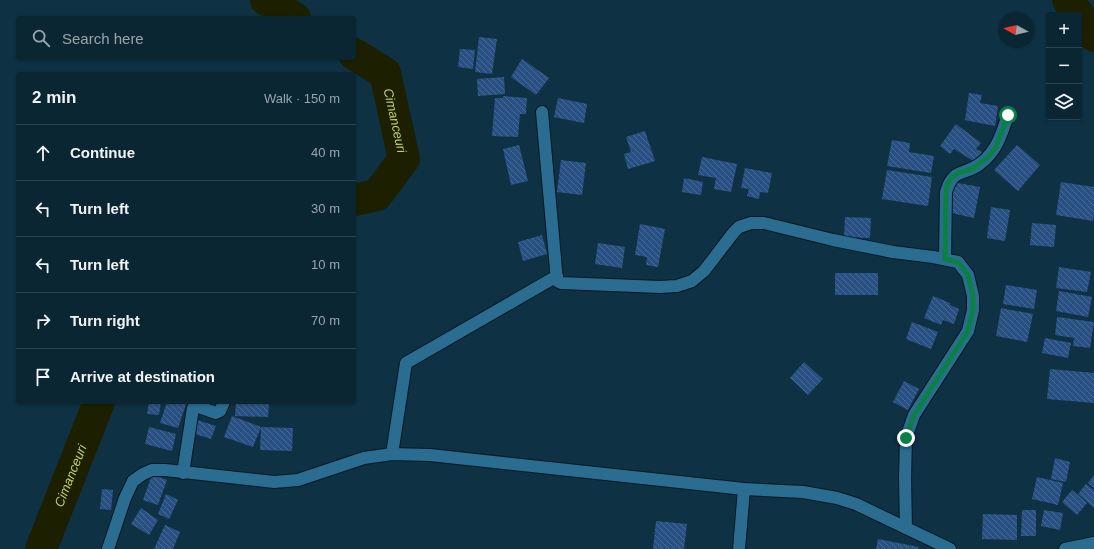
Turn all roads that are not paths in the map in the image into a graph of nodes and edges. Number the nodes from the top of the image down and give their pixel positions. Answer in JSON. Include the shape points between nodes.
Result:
{"nodes":[{"id":1,"x":542,"y":112,"type":"dead end"},
{"id":2,"x":1008,"y":115,"type":"dead end"},
{"id":3,"x":945,"y":259,"type":"junction"},
{"id":4,"x":557,"y":276,"type":"junction"},
{"id":5,"x":223,"y":404,"type":"edge"},
{"id":6,"x":392,"y":454,"type":"junction"},
{"id":7,"x":183,"y":473,"type":"junction"},
{"id":8,"x":744,"y":490,"type":"junction"},
{"id":9,"x":906,"y":528,"type":"junction"},
{"id":10,"x":1094,"y":543,"type":"edge"},
{"id":11,"x":108,"y":549,"type":"edge"},
{"id":12,"x":739,"y":549,"type":"edge"},
{"id":13,"x":950,"y":549,"type":"edge"},
{"id":14,"x":1065,"y":549,"type":"edge"}],
"edges":[{"from":1,"to":4,"type":"street"},
{"from":2,"to":3,"type":"street","via":[[996,147],[988,157],[972,169],[958,173],[948,183]]},
{"from":3,"to":4,"type":"street","via":[[893,252],[764,223],[751,223],[739,227],[734,232],[704,272],[692,281],[677,286],[561,283]]},
{"from":3,"to":9,"type":"street","via":[[958,262],[968,275],[973,310],[968,331],[914,415],[906,438]]},
{"from":4,"to":6,"type":"street","via":[[406,363]]},
{"from":5,"to":7,"type":"street","via":[[216,413],[196,406],[194,408]]},
{"from":6,"to":7,"type":"street","via":[[364,458],[298,480],[274,482]]},
{"from":6,"to":8,"type":"street","via":[[430,455]]},
{"from":7,"to":11,"type":"street","via":[[152,470],[133,481]]},
{"from":8,"to":9,"type":"street","via":[[803,492],[837,498],[856,504]]},
{"from":8,"to":12,"type":"street"},
{"from":9,"to":13,"type":"street"},
{"from":10,"to":14,"type":"street"}]}
